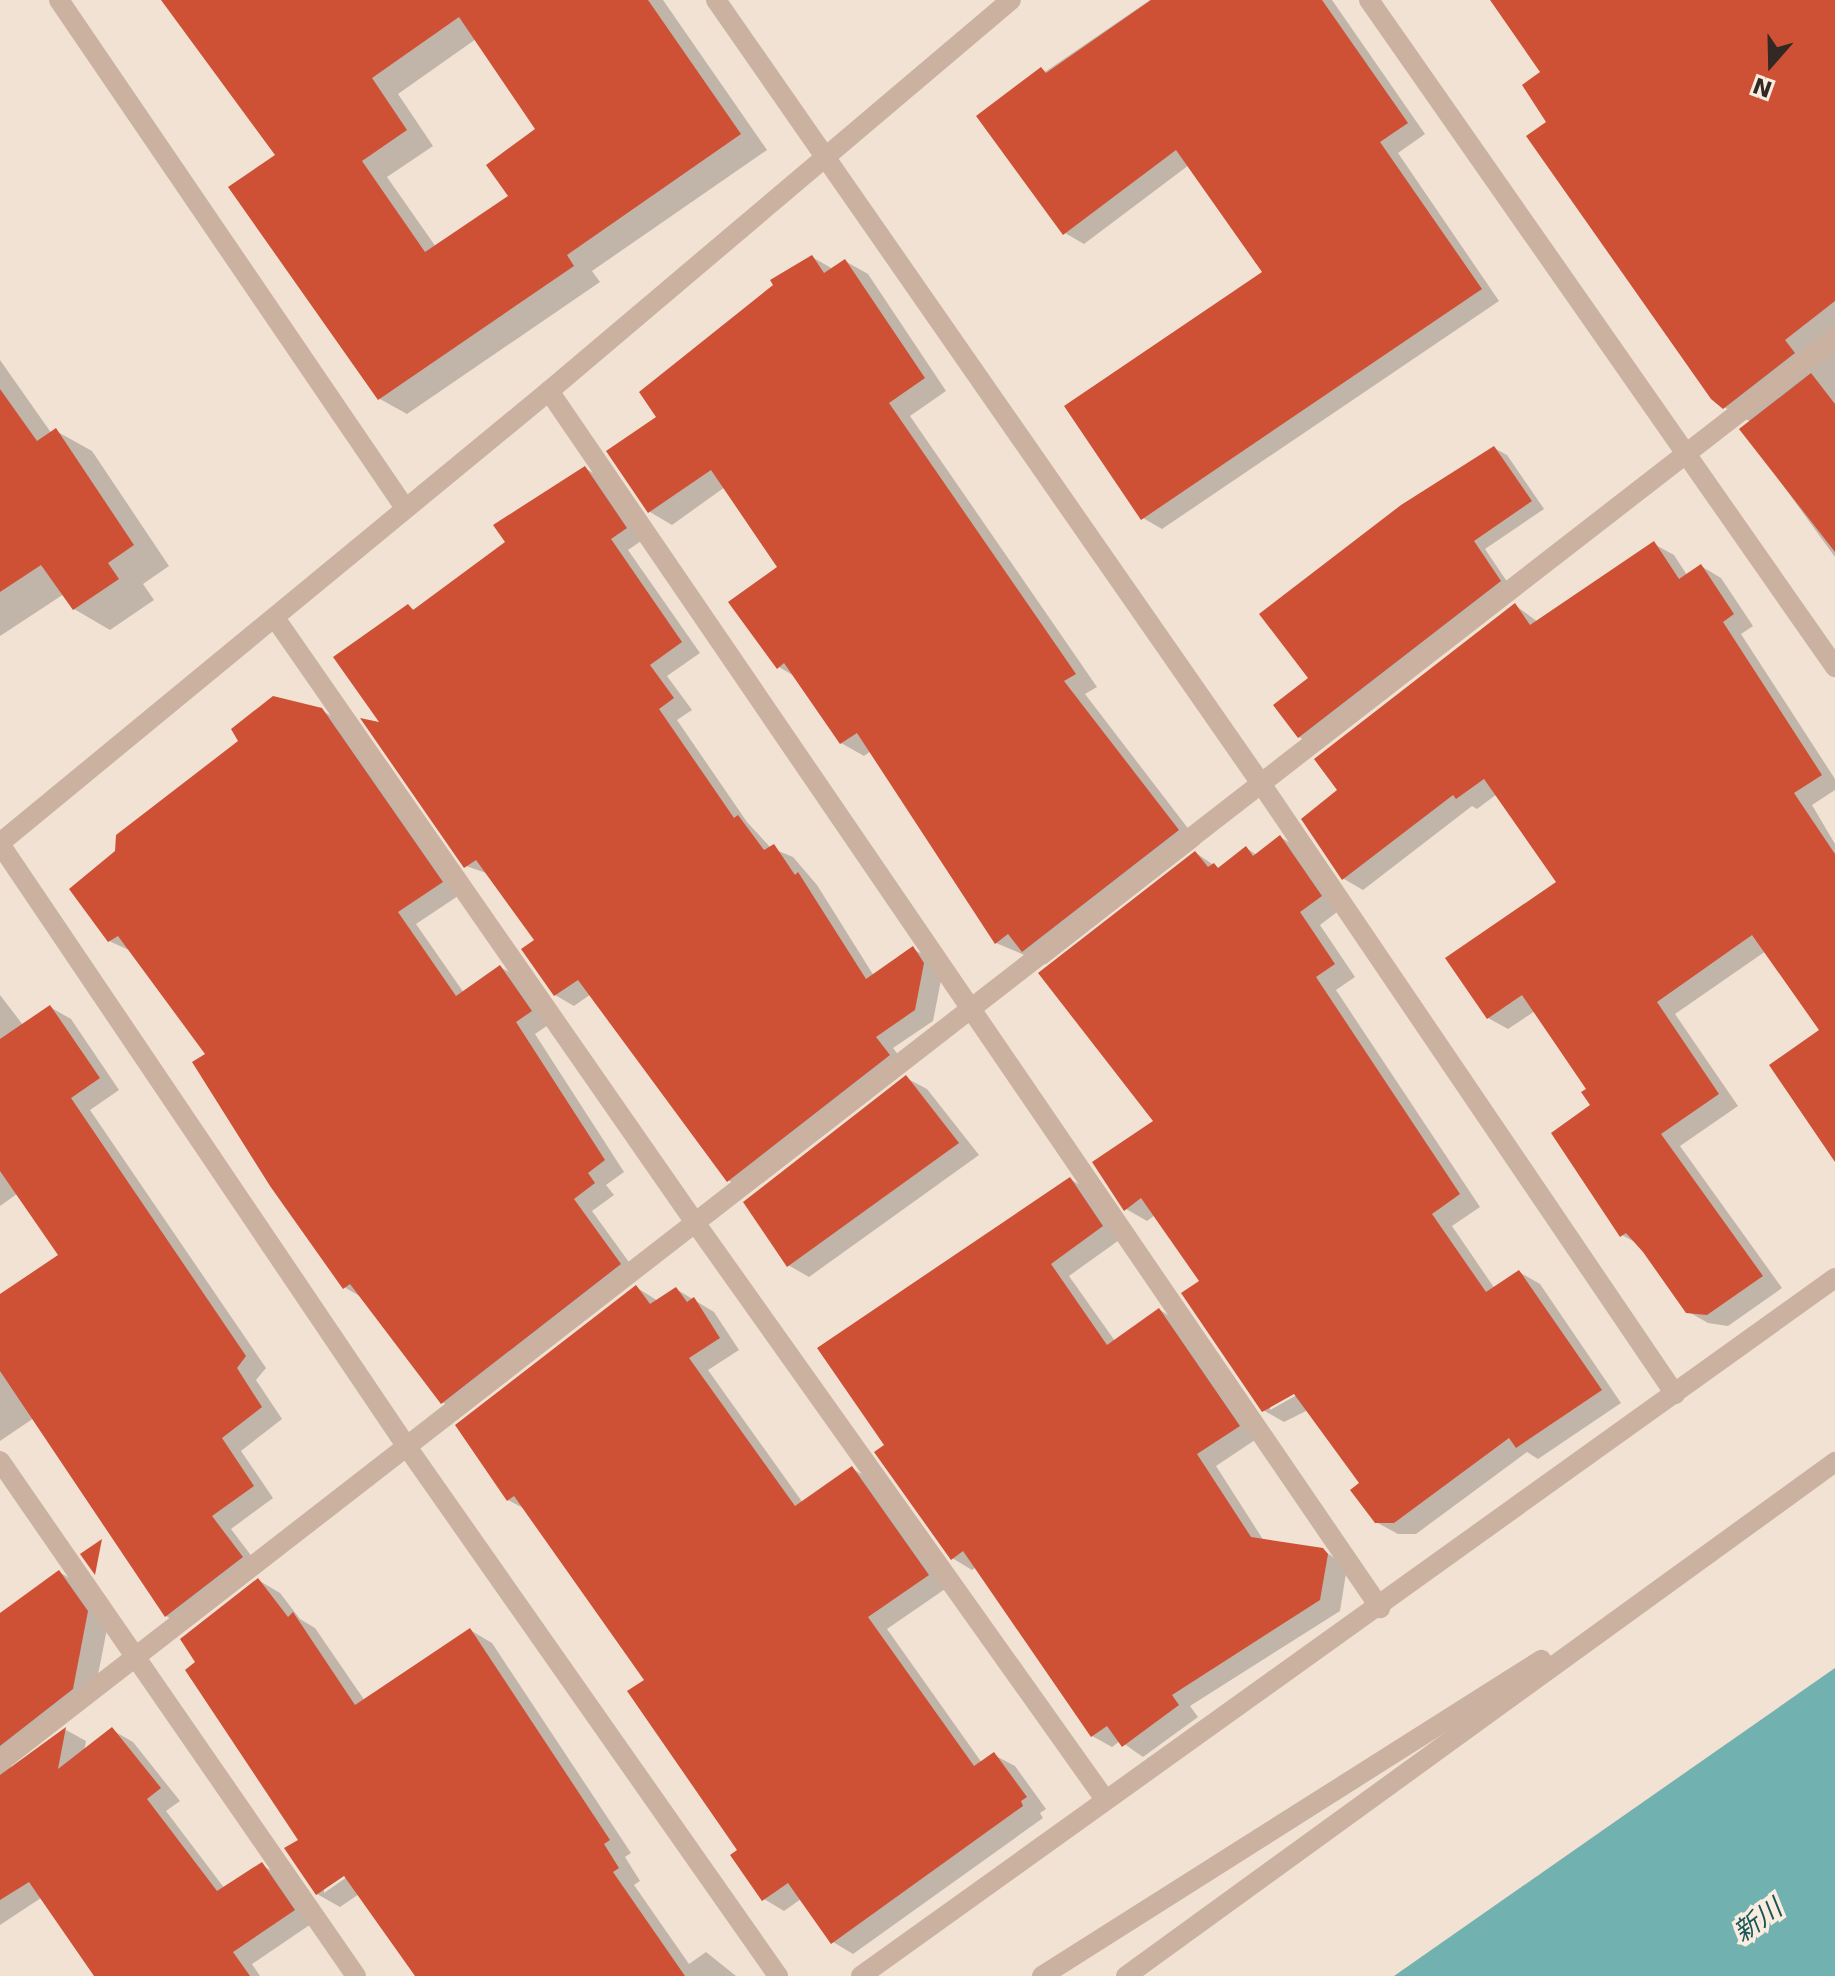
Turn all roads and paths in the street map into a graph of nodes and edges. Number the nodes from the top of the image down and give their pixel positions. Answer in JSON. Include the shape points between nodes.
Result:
{"nodes":[{"id":1,"x":59,"y":0,"type":"edge"},
{"id":2,"x":716,"y":0,"type":"edge"},
{"id":3,"x":1011,"y":0,"type":"edge"},
{"id":4,"x":1369,"y":0,"type":"edge"},
{"id":5,"x":823,"y":155,"type":"junction"},
{"id":6,"x":1835,"y":338,"type":"edge"},
{"id":7,"x":549,"y":391,"type":"junction"},
{"id":8,"x":1687,"y":451,"type":"junction"},
{"id":9,"x":405,"y":508,"type":"junction"},
{"id":10,"x":275,"y":618,"type":"junction"},
{"id":11,"x":1835,"y":667,"type":"edge"},
{"id":12,"x":1262,"y":785,"type":"junction"},
{"id":13,"x":0,"y":844,"type":"edge"},
{"id":14,"x":972,"y":1005,"type":"junction"},
{"id":15,"x":694,"y":1221,"type":"junction"},
{"id":16,"x":1835,"y":1278,"type":"edge"},
{"id":17,"x":1675,"y":1394,"type":"junction"},
{"id":18,"x":405,"y":1444,"type":"junction"},
{"id":19,"x":0,"y":1461,"type":"edge"},
{"id":20,"x":1835,"y":1462,"type":"edge"},
{"id":21,"x":1707,"y":1555,"type":"junction"},
{"id":22,"x":1380,"y":1608,"type":"junction"},
{"id":23,"x":137,"y":1656,"type":"junction"},
{"id":24,"x":0,"y":1762,"type":"edge"},
{"id":25,"x":1104,"y":1798,"type":"junction"},
{"id":26,"x":356,"y":1976,"type":"edge"},
{"id":27,"x":778,"y":1976,"type":"edge"},
{"id":28,"x":861,"y":1976,"type":"edge"},
{"id":29,"x":1042,"y":1976,"type":"edge"},
{"id":30,"x":1126,"y":1976,"type":"edge"}],
"edges":[{"from":1,"to":9,"type":"street"},
{"from":2,"to":5,"type":"street"},
{"from":3,"to":5,"type":"street"},
{"from":4,"to":8,"type":"street"},
{"from":5,"to":7,"type":"street"},
{"from":5,"to":12,"type":"street"},
{"from":6,"to":8,"type":"street"},
{"from":7,"to":9,"type":"street"},
{"from":7,"to":14,"type":"street"},
{"from":8,"to":11,"type":"street"},
{"from":8,"to":12,"type":"street"},
{"from":9,"to":10,"type":"street"},
{"from":10,"to":13,"type":"street"},
{"from":10,"to":15,"type":"street"},
{"from":12,"to":14,"type":"street"},
{"from":12,"to":17,"type":"street"},
{"from":13,"to":18,"type":"street"},
{"from":14,"to":15,"type":"street"},
{"from":14,"to":22,"type":"street"},
{"from":15,"to":18,"type":"street"},
{"from":15,"to":25,"type":"street"},
{"from":16,"to":17,"type":"street"},
{"from":17,"to":22,"type":"street"},
{"from":18,"to":23,"type":"street"},
{"from":18,"to":27,"type":"street"},
{"from":19,"to":23,"type":"street"},
{"from":20,"to":21,"type":"street"},
{"from":21,"to":29,"type":"street"},
{"from":21,"to":30,"type":"street"},
{"from":22,"to":25,"type":"street"},
{"from":23,"to":24,"type":"street"},
{"from":23,"to":26,"type":"street"},
{"from":25,"to":28,"type":"street"}]}
